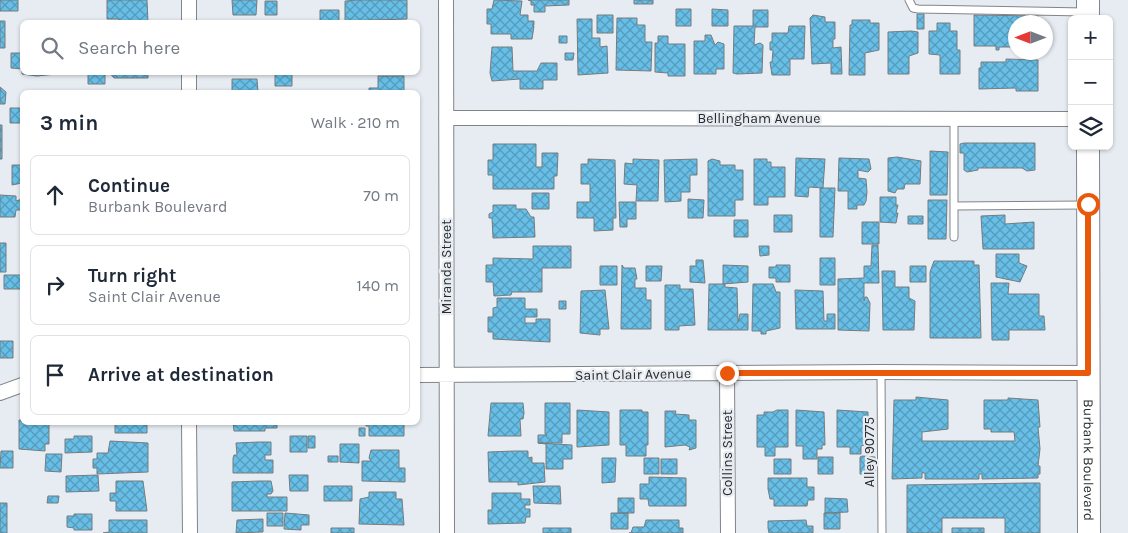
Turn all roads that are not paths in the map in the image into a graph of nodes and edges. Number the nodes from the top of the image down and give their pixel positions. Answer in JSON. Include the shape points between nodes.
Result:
{"nodes":[{"id":1,"x":189,"y":0,"type":"edge"},
{"id":2,"x":446,"y":0,"type":"edge"},
{"id":3,"x":909,"y":0,"type":"edge"},
{"id":4,"x":1088,"y":10,"type":"edge"},
{"id":5,"x":189,"y":20,"type":"edge"},
{"id":6,"x":189,"y":75,"type":"edge"},
{"id":7,"x":189,"y":90,"type":"edge"},
{"id":8,"x":446,"y":118,"type":"junction"},
{"id":9,"x":954,"y":119,"type":"junction"},
{"id":10,"x":1068,"y":119,"type":"edge"},
{"id":11,"x":1088,"y":150,"type":"edge"},
{"id":12,"x":1088,"y":204,"type":"junction"},
{"id":13,"x":954,"y":206,"type":"junction"},
{"id":14,"x":954,"y":237,"type":"dead end"},
{"id":15,"x":881,"y":372,"type":"junction"},
{"id":16,"x":727,"y":373,"type":"junction"},
{"id":17,"x":1088,"y":373,"type":"junction"},
{"id":18,"x":420,"y":375,"type":"edge"},
{"id":19,"x":446,"y":375,"type":"junction"},
{"id":20,"x":20,"y":386,"type":"edge"},
{"id":21,"x":0,"y":393,"type":"edge"},
{"id":22,"x":189,"y":425,"type":"edge"},
{"id":23,"x":190,"y":533,"type":"edge"},
{"id":24,"x":447,"y":533,"type":"edge"},
{"id":25,"x":728,"y":533,"type":"edge"},
{"id":26,"x":882,"y":533,"type":"edge"},
{"id":27,"x":1089,"y":533,"type":"edge"}],
"edges":[{"from":1,"to":5,"type":"street"},
{"from":2,"to":8,"type":"street","name":"Miranda Street"},
{"from":3,"to":4,"type":"lane","via":[[913,8],[918,9]]},
{"from":6,"to":7,"type":"street"},
{"from":8,"to":9,"type":"street","name":"Bellingham Avenue"},
{"from":8,"to":19,"type":"street","name":"Miranda Street"},
{"from":9,"to":10,"type":"street","name":"Bellingham Avenue"},
{"from":9,"to":13,"type":"lane"},
{"from":11,"to":12,"type":"main road","name":"Burbank Boulevard"},
{"from":12,"to":13,"type":"lane"},
{"from":12,"to":17,"type":"main road","name":"Burbank Boulevard"},
{"from":13,"to":14,"type":"lane"},
{"from":15,"to":16,"type":"street","name":"Saint Clair Avenue"},
{"from":15,"to":17,"type":"street","name":"Saint Clair Avenue"},
{"from":15,"to":26,"type":"lane","name":"Alley 90775"},
{"from":16,"to":19,"type":"street","name":"Saint Clair Avenue"},
{"from":16,"to":25,"type":"street","name":"Collins Street"},
{"from":17,"to":27,"type":"main road","name":"Burbank Boulevard"},
{"from":18,"to":19,"type":"street","name":"Saint Clair Avenue"},
{"from":19,"to":24,"type":"street","name":"Miranda Street"},
{"from":20,"to":21,"type":"street"},
{"from":22,"to":23,"type":"street"}]}
